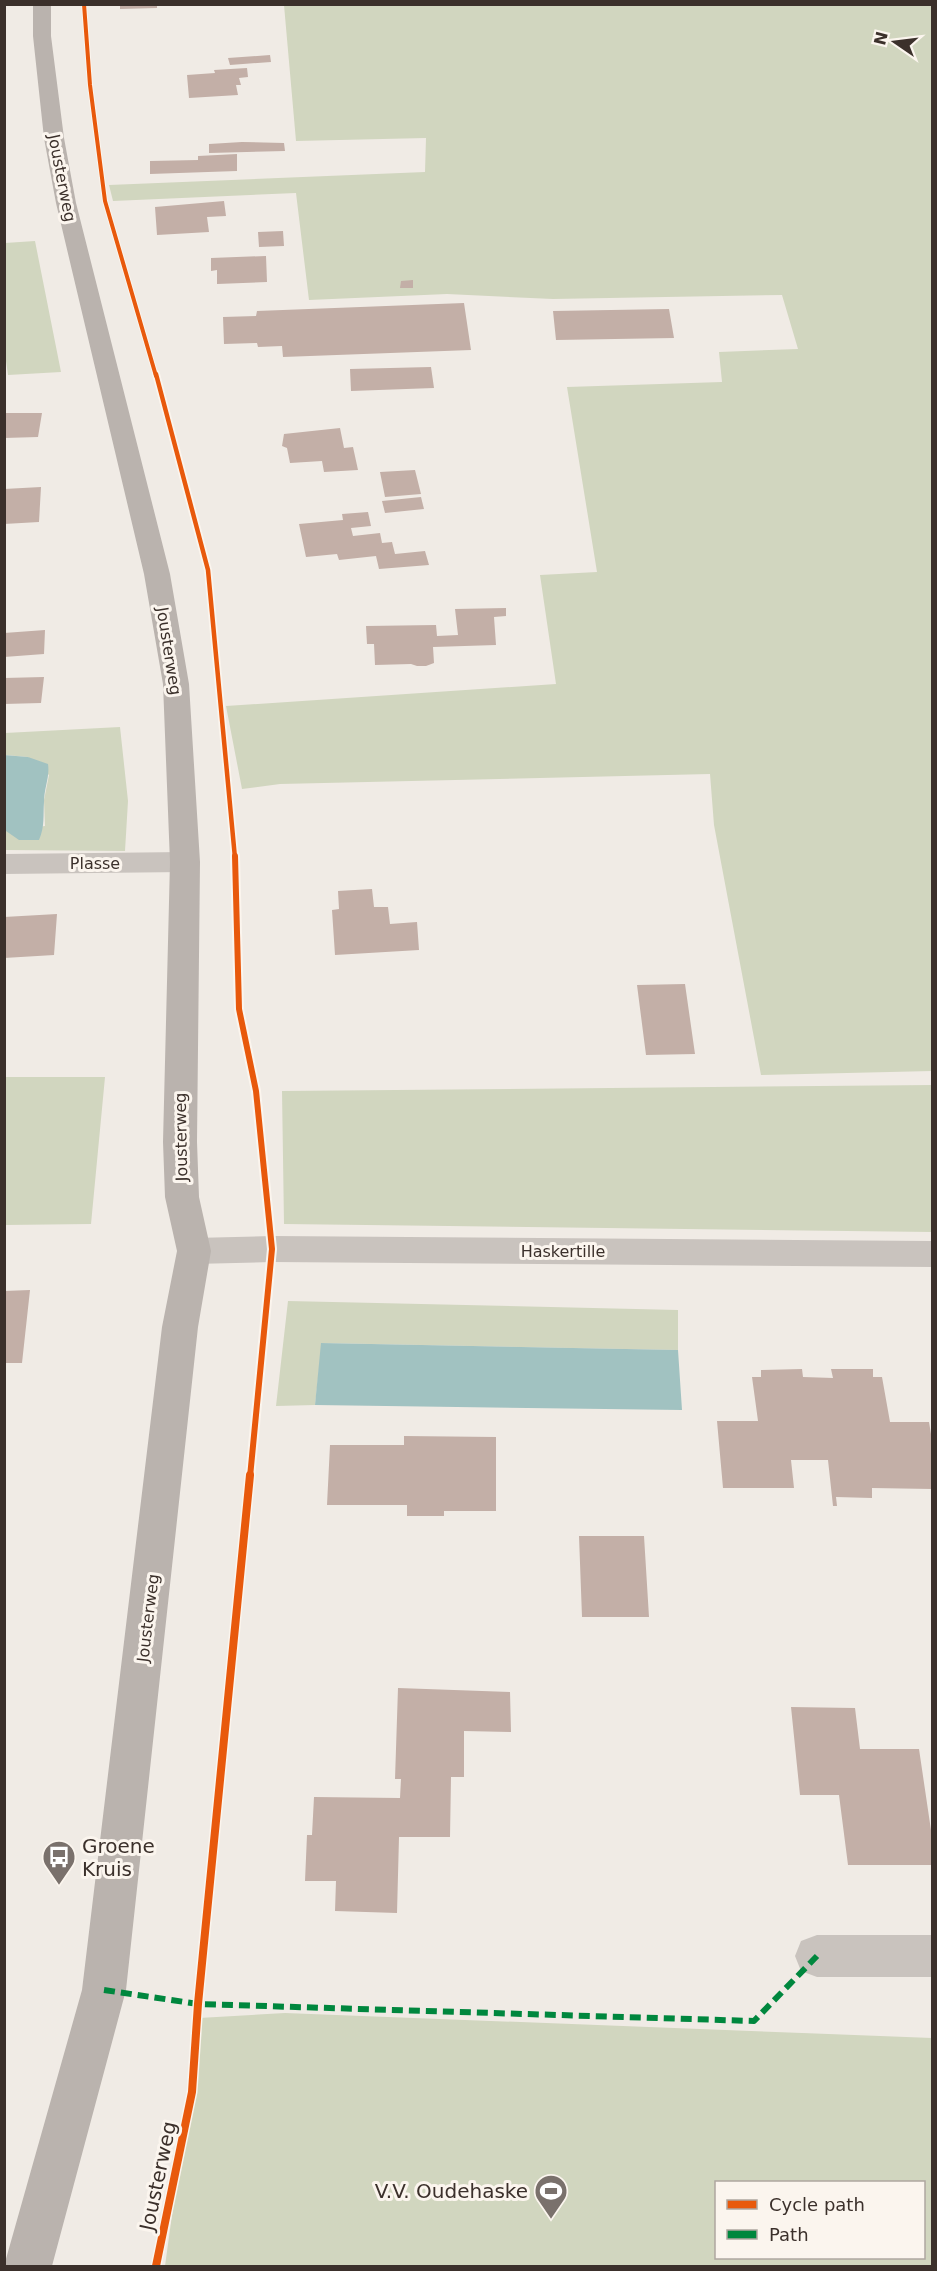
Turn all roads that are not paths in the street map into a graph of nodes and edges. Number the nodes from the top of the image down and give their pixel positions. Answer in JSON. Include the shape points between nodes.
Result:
{"nodes":[{"id":1,"x":42,"y":4,"type":"edge"},
{"id":2,"x":184,"y":862,"type":"junction"},
{"id":3,"x":4,"y":864,"type":"edge"},
{"id":4,"x":194,"y":1251,"type":"junction"},
{"id":5,"x":933,"y":1254,"type":"edge"},
{"id":6,"x":816,"y":1956,"type":"dead end"},
{"id":7,"x":933,"y":1956,"type":"edge"},
{"id":8,"x":28,"y":2266,"type":"edge"}],
"edges":[{"from":1,"to":2,"type":"street","name":"Jousterweg","via":[[54,138],[66,203],[157,574],[176,684]]},
{"from":2,"to":3,"type":"street","name":"Plasse"},
{"from":2,"to":4,"type":"street","name":"Jousterweg","via":[[180,1142],[182,1197]]},
{"from":4,"to":5,"type":"street","name":"Haskertille"},
{"from":4,"to":8,"type":"street","name":"Jousterweg","via":[[180,1327],[104,1990]]},
{"from":6,"to":7,"type":"street"}]}
